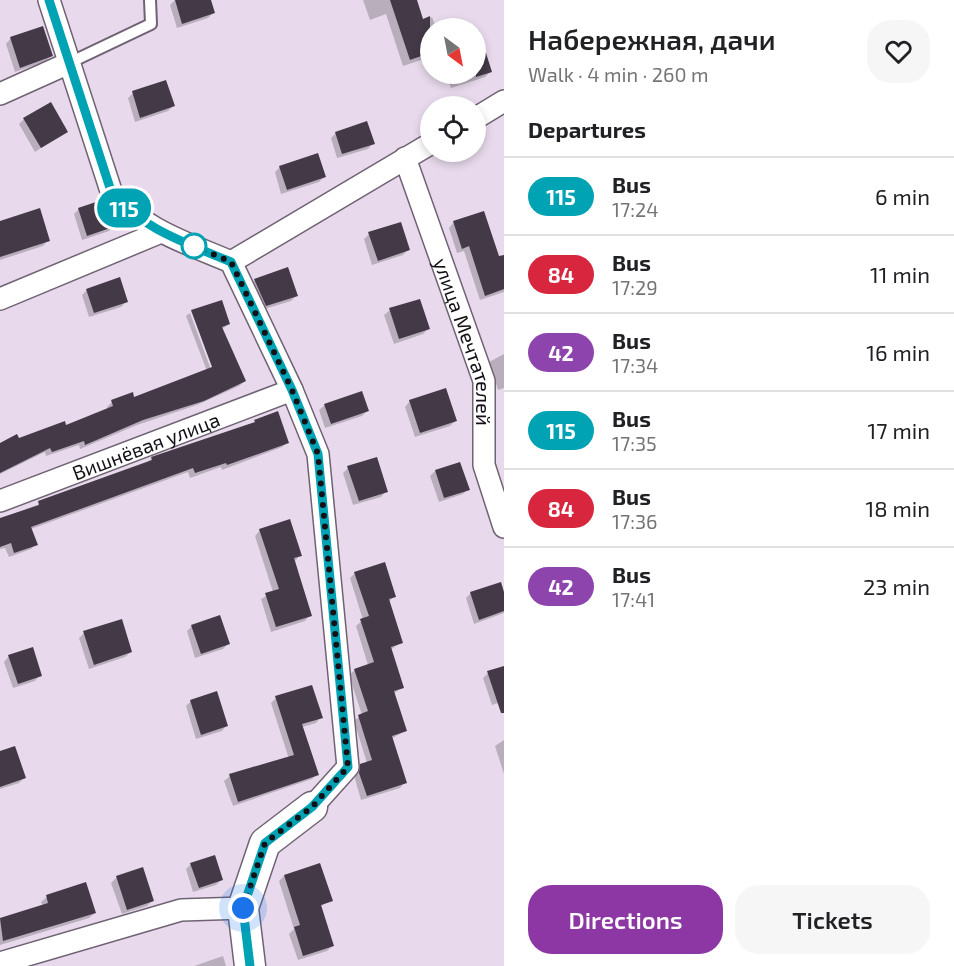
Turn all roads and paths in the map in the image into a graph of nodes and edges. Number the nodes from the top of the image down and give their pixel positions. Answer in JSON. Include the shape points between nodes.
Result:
{"nodes":[{"id":1,"x":49,"y":0,"type":"edge"},
{"id":2,"x":150,"y":0,"type":"edge"},
{"id":3,"x":69,"y":63,"type":"junction"},
{"id":4,"x":0,"y":94,"type":"edge"},
{"id":5,"x":504,"y":101,"type":"edge"},
{"id":6,"x":486,"y":112,"type":"edge"},
{"id":7,"x":420,"y":150,"type":"edge"},
{"id":8,"x":405,"y":158,"type":"junction"},
{"id":9,"x":161,"y":232,"type":"junction"},
{"id":10,"x":231,"y":262,"type":"junction"},
{"id":11,"x":0,"y":299,"type":"edge"},
{"id":12,"x":292,"y":390,"type":"junction"},
{"id":13,"x":0,"y":501,"type":"edge"},
{"id":14,"x":504,"y":527,"type":"edge"},
{"id":15,"x":312,"y":807,"type":"joint"},
{"id":16,"x":243,"y":908,"type":"junction"},
{"id":17,"x":0,"y":963,"type":"edge"},
{"id":18,"x":250,"y":966,"type":"edge"}],
"edges":[{"from":1,"to":3,"type":"street"},
{"from":2,"to":3,"type":"lane","via":[[151,24]]},
{"from":3,"to":4,"type":"street"},
{"from":3,"to":9,"type":"street","via":[[111,191],[124,208]]},
{"from":5,"to":6,"type":"street"},
{"from":7,"to":8,"type":"street"},
{"from":8,"to":10,"type":"street"},
{"from":8,"to":14,"type":"street","name":"улица Мечтателей","via":[[484,381],[484,465]]},
{"from":9,"to":10,"type":"street"},
{"from":9,"to":11,"type":"street"},
{"from":10,"to":12,"type":"street"},
{"from":12,"to":13,"type":"street","name":"Вишнёвая улица"},
{"from":12,"to":15,"type":"street","via":[[318,454],[348,767]]},
{"from":15,"to":16,"type":"street","via":[[265,843]]},
{"from":16,"to":17,"type":"street","via":[[181,910]]},
{"from":16,"to":18,"type":"street"}]}
